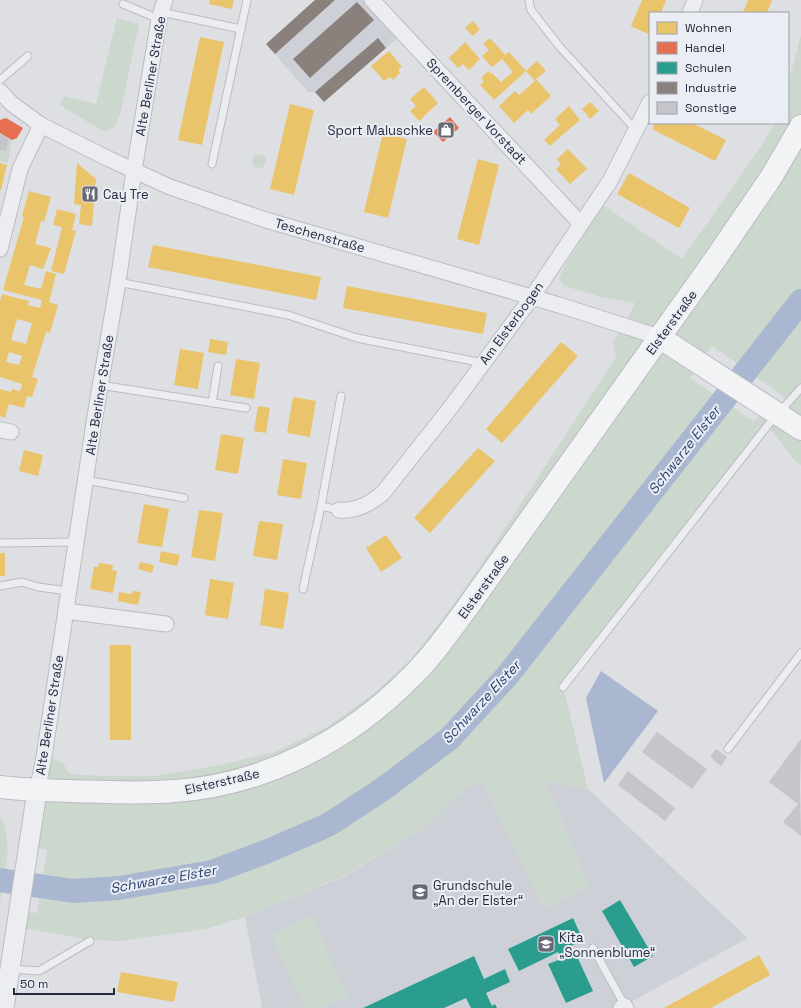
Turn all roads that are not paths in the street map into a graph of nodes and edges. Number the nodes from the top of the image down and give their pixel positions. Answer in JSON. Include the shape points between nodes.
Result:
{"nodes":[{"id":1,"x":247,"y":0,"type":"edge"},
{"id":2,"x":372,"y":0,"type":"edge"},
{"id":3,"x":529,"y":0,"type":"edge"},
{"id":4,"x":696,"y":0,"type":"edge"},
{"id":5,"x":123,"y":4,"type":"dead end"},
{"id":6,"x":162,"y":10,"type":"edge"},
{"id":7,"x":690,"y":12,"type":"edge"},
{"id":8,"x":241,"y":29,"type":"junction"},
{"id":9,"x":28,"y":56,"type":"dead end"},
{"id":10,"x":0,"y":80,"type":"edge"},
{"id":11,"x":0,"y":91,"type":"edge"},
{"id":12,"x":649,"y":104,"type":"edge"},
{"id":13,"x":41,"y":125,"type":"junction"},
{"id":14,"x":801,"y":126,"type":"edge"},
{"id":15,"x":636,"y":130,"type":"junction"},
{"id":16,"x":212,"y":164,"type":"dead end"},
{"id":17,"x":134,"y":171,"type":"junction"},
{"id":18,"x":580,"y":223,"type":"junction"},
{"id":19,"x":0,"y":249,"type":"edge"},
{"id":20,"x":118,"y":282,"type":"junction"},
{"id":21,"x":532,"y":297,"type":"junction"},
{"id":22,"x":659,"y":337,"type":"junction"},
{"id":23,"x":483,"y":362,"type":"junction"},
{"id":24,"x":218,"y":366,"type":"dead end"},
{"id":25,"x":100,"y":385,"type":"junction"},
{"id":26,"x":801,"y":388,"type":"edge"},
{"id":27,"x":342,"y":396,"type":"dead end"},
{"id":28,"x":212,"y":403,"type":"junction"},
{"id":29,"x":246,"y":408,"type":"dead end"},
{"id":30,"x":770,"y":408,"type":"junction"},
{"id":31,"x":801,"y":428,"type":"edge"},
{"id":32,"x":86,"y":480,"type":"junction"},
{"id":33,"x":184,"y":498,"type":"dead end"},
{"id":34,"x":321,"y":506,"type":"junction"},
{"id":35,"x":339,"y":510,"type":"joint"},
{"id":36,"x":77,"y":542,"type":"junction"},
{"id":37,"x":0,"y":543,"type":"edge"},
{"id":38,"x":0,"y":586,"type":"edge"},
{"id":39,"x":302,"y":589,"type":"dead end"},
{"id":40,"x":69,"y":591,"type":"junction"},
{"id":41,"x":66,"y":611,"type":"junction"},
{"id":42,"x":166,"y":624,"type":"dead end"},
{"id":43,"x":801,"y":652,"type":"edge"},
{"id":44,"x":563,"y":686,"type":"dead end"},
{"id":45,"x":728,"y":749,"type":"dead end"},
{"id":46,"x":0,"y":787,"type":"edge"},
{"id":47,"x":37,"y":791,"type":"junction"},
{"id":48,"x":90,"y":940,"type":"dead end"},
{"id":49,"x":592,"y":948,"type":"dead end"},
{"id":50,"x":9,"y":969,"type":"junction"},
{"id":51,"x":624,"y":1007,"type":"edge"},
{"id":52,"x":4,"y":1008,"type":"edge"}],
"edges":[{"from":1,"to":8,"type":"lane"},
{"from":2,"to":18,"type":"street","name":"Spremberger Vorstadt"},
{"from":3,"to":15,"type":"lane","via":[[531,10],[559,46]]},
{"from":4,"to":7,"type":"street"},
{"from":5,"to":6,"type":"lane"},
{"from":6,"to":8,"type":"lane"},
{"from":6,"to":17,"type":"street","name":"Alte Berliner Straße"},
{"from":8,"to":16,"type":"lane"},
{"from":9,"to":10,"type":"lane"},
{"from":11,"to":13,"type":"street","name":"Teschenstraße","via":[[12,104]]},
{"from":12,"to":15,"type":"street","name":"Am Elsterbogen"},
{"from":13,"to":17,"type":"street","name":"Teschenstraße"},
{"from":13,"to":19,"type":"street","via":[[20,169]]},
{"from":14,"to":22,"type":"main road","name":"Elsterstraße","via":[[751,207]]},
{"from":15,"to":18,"type":"street","name":"Am Elsterbogen","via":[[610,181]]},
{"from":17,"to":20,"type":"street","name":"Alte Berliner Straße"},
{"from":17,"to":21,"type":"street","name":"Teschenstraße","via":[[190,194],[266,220]]},
{"from":18,"to":21,"type":"street","name":"Am Elsterbogen"},
{"from":20,"to":23,"type":"lane","via":[[288,315],[357,338]]},
{"from":20,"to":25,"type":"street","name":"Alte Berliner Straße"},
{"from":21,"to":22,"type":"street","name":"Teschenstraße"},
{"from":21,"to":23,"type":"street","name":"Am Elsterbogen"},
{"from":22,"to":30,"type":"main road"},
{"from":22,"to":47,"type":"main road","name":"Elsterstraße","via":[[616,402],[444,640],[410,678],[350,729],[290,762],[228,782],[176,791],[117,794]]},
{"from":23,"to":35,"type":"street","name":"Am Elsterbogen","via":[[383,493],[355,510]]},
{"from":24,"to":28,"type":"lane"},
{"from":25,"to":28,"type":"lane"},
{"from":25,"to":32,"type":"street","name":"Alte Berliner Straße"},
{"from":26,"to":30,"type":"lane"},
{"from":27,"to":34,"type":"lane"},
{"from":28,"to":29,"type":"lane"},
{"from":30,"to":31,"type":"main road"},
{"from":30,"to":44,"type":"lane"},
{"from":32,"to":33,"type":"lane"},
{"from":32,"to":36,"type":"street","name":"Alte Berliner Straße"},
{"from":34,"to":35,"type":"lane"},
{"from":34,"to":39,"type":"lane"},
{"from":36,"to":37,"type":"lane"},
{"from":36,"to":40,"type":"street","name":"Alte Berliner Straße"},
{"from":38,"to":40,"type":"lane","via":[[22,582]]},
{"from":40,"to":41,"type":"street","name":"Alte Berliner Straße"},
{"from":41,"to":42,"type":"street"},
{"from":41,"to":47,"type":"street","name":"Alte Berliner Straße"},
{"from":43,"to":45,"type":"lane"},
{"from":46,"to":47,"type":"main road","name":"Elsterstraße"},
{"from":47,"to":50,"type":"street"},
{"from":48,"to":50,"type":"lane","via":[[39,971]]},
{"from":49,"to":51,"type":"lane"},
{"from":50,"to":52,"type":"street"}]}
